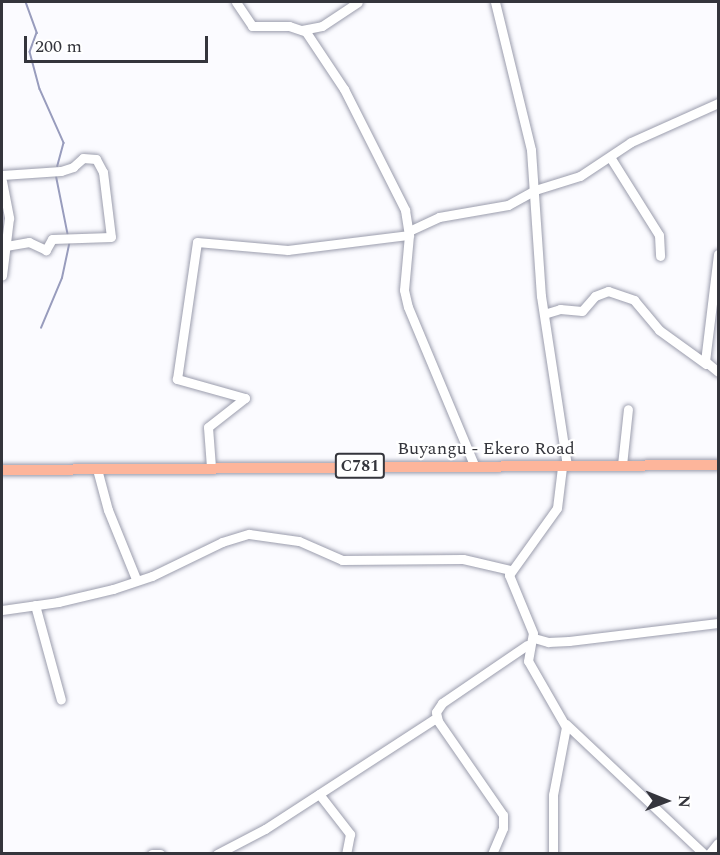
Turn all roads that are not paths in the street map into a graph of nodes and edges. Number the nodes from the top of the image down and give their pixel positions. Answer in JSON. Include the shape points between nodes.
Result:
{"nodes":[{"id":1,"x":236,"y":2,"type":"edge"},
{"id":2,"x":358,"y":2,"type":"edge"},
{"id":3,"x":495,"y":2,"type":"edge"},
{"id":4,"x":302,"y":30,"type":"junction"},
{"id":5,"x":718,"y":103,"type":"edge"},
{"id":6,"x":610,"y":157,"type":"junction"},
{"id":7,"x":2,"y":175,"type":"edge"},
{"id":8,"x":2,"y":181,"type":"edge"},
{"id":9,"x":535,"y":190,"type":"junction"},
{"id":10,"x":409,"y":233,"type":"junction"},
{"id":11,"x":3,"y":246,"type":"edge"},
{"id":12,"x":718,"y":254,"type":"edge"},
{"id":13,"x":660,"y":256,"type":"dead end"},
{"id":14,"x":2,"y":276,"type":"edge"},
{"id":15,"x":544,"y":314,"type":"junction"},
{"id":16,"x":706,"y":364,"type":"junction"},
{"id":17,"x":718,"y":372,"type":"edge"},
{"id":18,"x":628,"y":410,"type":"dead end"},
{"id":19,"x":474,"y":465,"type":"junction"},
{"id":20,"x":622,"y":465,"type":"junction"},
{"id":21,"x":718,"y":465,"type":"edge"},
{"id":22,"x":211,"y":467,"type":"junction"},
{"id":23,"x":564,"y":467,"type":"junction"},
{"id":24,"x":98,"y":469,"type":"junction"},
{"id":25,"x":2,"y":470,"type":"edge"},
{"id":26,"x":510,"y":570,"type":"junction"},
{"id":27,"x":136,"y":579,"type":"junction"},
{"id":28,"x":35,"y":605,"type":"junction"},
{"id":29,"x":2,"y":610,"type":"edge"},
{"id":30,"x":718,"y":623,"type":"edge"},
{"id":31,"x":534,"y":638,"type":"junction"},
{"id":32,"x":61,"y":700,"type":"dead end"},
{"id":33,"x":436,"y":718,"type":"junction"},
{"id":34,"x":566,"y":724,"type":"junction"},
{"id":35,"x":319,"y":794,"type":"junction"},
{"id":36,"x":718,"y":843,"type":"edge"},
{"id":37,"x":152,"y":854,"type":"edge"},
{"id":38,"x":160,"y":854,"type":"edge"},
{"id":39,"x":217,"y":854,"type":"edge"},
{"id":40,"x":346,"y":854,"type":"edge"},
{"id":41,"x":492,"y":854,"type":"edge"},
{"id":42,"x":553,"y":854,"type":"edge"},
{"id":43,"x":704,"y":854,"type":"edge"},
{"id":44,"x":709,"y":854,"type":"edge"}],
"edges":[{"from":1,"to":4,"type":"street","via":[[252,26]]},
{"from":2,"to":4,"type":"street","via":[[322,26]]},
{"from":3,"to":9,"type":"street","via":[[531,150]]},
{"from":4,"to":10,"type":"street","via":[[314,40],[344,89],[405,210]]},
{"from":5,"to":6,"type":"street","via":[[647,134]]},
{"from":6,"to":9,"type":"street","via":[[593,170]]},
{"from":6,"to":13,"type":"street","via":[[659,235]]},
{"from":7,"to":11,"type":"street","via":[[61,171],[73,168],[83,158],[96,159],[104,172],[111,237],[52,239],[46,250],[29,242]]},
{"from":8,"to":11,"type":"street","via":[[8,208]]},
{"from":9,"to":10,"type":"street","via":[[508,205],[439,217]]},
{"from":9,"to":15,"type":"street"},
{"from":10,"to":19,"type":"street","via":[[404,290],[408,307]]},
{"from":10,"to":22,"type":"street","via":[[288,250],[196,242],[177,379],[245,398],[208,427]]},
{"from":11,"to":14,"type":"street"},
{"from":12,"to":16,"type":"street"},
{"from":15,"to":16,"type":"street","via":[[560,309],[582,311],[595,296],[606,291],[634,300],[659,330]]},
{"from":15,"to":23,"type":"street"},
{"from":16,"to":17,"type":"street"},
{"from":18,"to":20,"type":"street"},
{"from":19,"to":22,"type":"main road","name":"Buyangu - Ekero Road","number":"C781"},
{"from":19,"to":23,"type":"main road","name":"Buyangu - Ekero Road","number":"C781"},
{"from":20,"to":21,"type":"main road","name":"Buyangu - Ekero Road","number":"C781"},
{"from":20,"to":23,"type":"main road","name":"Buyangu - Ekero Road","number":"C781"},
{"from":22,"to":24,"type":"main road","name":"Buyangu - Ekero Road","number":"C781"},
{"from":23,"to":26,"type":"street","via":[[557,508]]},
{"from":24,"to":25,"type":"main road","name":"Buyangu - Ekero Road","number":"C781"},
{"from":24,"to":27,"type":"street","via":[[108,510]]},
{"from":26,"to":27,"type":"street","via":[[463,559],[348,561],[299,541],[249,534],[152,576]]},
{"from":26,"to":31,"type":"street","via":[[509,578]]},
{"from":27,"to":28,"type":"street","via":[[113,589]]},
{"from":28,"to":29,"type":"street"},
{"from":28,"to":32,"type":"street"},
{"from":30,"to":31,"type":"street","via":[[569,641]]},
{"from":31,"to":33,"type":"street","via":[[519,653],[442,703]]},
{"from":31,"to":34,"type":"street","via":[[526,652],[528,661]]},
{"from":33,"to":35,"type":"street"},
{"from":33,"to":41,"type":"street","via":[[503,816],[503,828]]},
{"from":34,"to":42,"type":"street","via":[[553,795]]},
{"from":34,"to":43,"type":"street"},
{"from":35,"to":39,"type":"street"},
{"from":35,"to":40,"type":"street","via":[[350,834]]},
{"from":36,"to":44,"type":"street"},
{"from":37,"to":38,"type":"street"}]}
